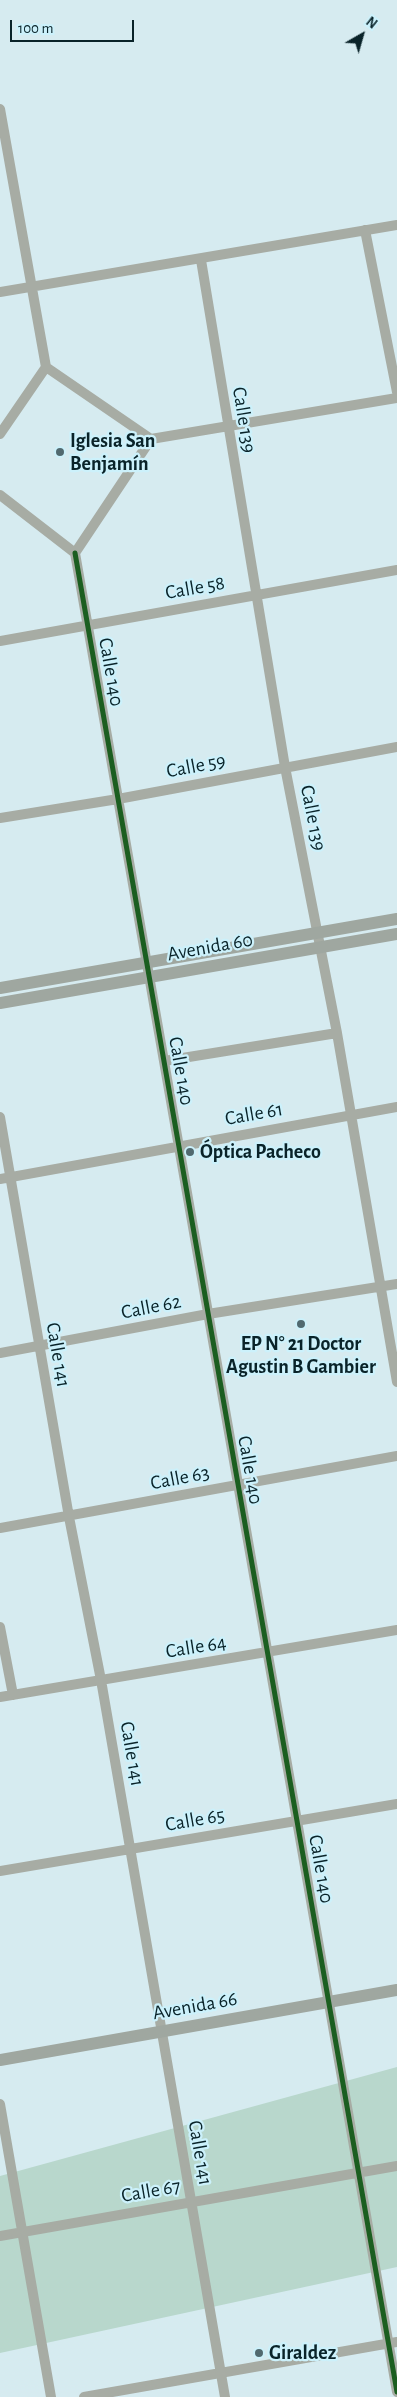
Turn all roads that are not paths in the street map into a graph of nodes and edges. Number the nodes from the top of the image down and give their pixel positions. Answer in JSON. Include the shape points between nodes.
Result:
{"nodes":[{"id":1,"x":0,"y":113,"type":"edge"},
{"id":2,"x":397,"y":225,"type":"edge"},
{"id":3,"x":365,"y":230,"type":"junction"},
{"id":4,"x":201,"y":260,"type":"junction"},
{"id":5,"x":31,"y":287,"type":"junction"},
{"id":6,"x":0,"y":292,"type":"edge"},
{"id":7,"x":46,"y":367,"type":"junction"},
{"id":8,"x":397,"y":392,"type":"edge"},
{"id":9,"x":397,"y":398,"type":"edge"},
{"id":10,"x":227,"y":425,"type":"junction"},
{"id":11,"x":0,"y":434,"type":"edge"},
{"id":12,"x":151,"y":439,"type":"junction"},
{"id":13,"x":0,"y":495,"type":"edge"},
{"id":14,"x":75,"y":553,"type":"junction"},
{"id":15,"x":397,"y":570,"type":"edge"},
{"id":16,"x":256,"y":594,"type":"junction"},
{"id":17,"x":88,"y":625,"type":"junction"},
{"id":18,"x":0,"y":641,"type":"edge"},
{"id":19,"x":397,"y":747,"type":"edge"},
{"id":20,"x":285,"y":767,"type":"junction"},
{"id":21,"x":118,"y":799,"type":"junction"},
{"id":22,"x":0,"y":818,"type":"edge"},
{"id":23,"x":397,"y":919,"type":"edge"},
{"id":24,"x":318,"y":933,"type":"junction"},
{"id":25,"x":397,"y":934,"type":"edge"},
{"id":26,"x":320,"y":947,"type":"junction"},
{"id":27,"x":146,"y":962,"type":"junction"},
{"id":28,"x":148,"y":977,"type":"junction"},
{"id":29,"x":0,"y":988,"type":"edge"},
{"id":30,"x":0,"y":1003,"type":"edge"},
{"id":31,"x":337,"y":1034,"type":"junction"},
{"id":32,"x":164,"y":1062,"type":"junction"},
{"id":33,"x":397,"y":1107,"type":"edge"},
{"id":34,"x":352,"y":1115,"type":"junction"},
{"id":35,"x":0,"y":1117,"type":"edge"},
{"id":36,"x":179,"y":1145,"type":"junction"},
{"id":37,"x":5,"y":1178,"type":"edge"},
{"id":38,"x":397,"y":1284,"type":"edge"},
{"id":39,"x":382,"y":1286,"type":"junction"},
{"id":40,"x":208,"y":1314,"type":"junction"},
{"id":41,"x":38,"y":1346,"type":"junction"},
{"id":42,"x":0,"y":1354,"type":"edge"},
{"id":43,"x":397,"y":1382,"type":"edge"},
{"id":44,"x":397,"y":1456,"type":"edge"},
{"id":45,"x":237,"y":1485,"type":"junction"},
{"id":46,"x":69,"y":1517,"type":"junction"},
{"id":47,"x":0,"y":1528,"type":"edge"},
{"id":48,"x":0,"y":1627,"type":"edge"},
{"id":49,"x":397,"y":1630,"type":"edge"},
{"id":50,"x":268,"y":1653,"type":"junction"},
{"id":51,"x":101,"y":1680,"type":"junction"},
{"id":52,"x":13,"y":1695,"type":"junction"},
{"id":53,"x":0,"y":1697,"type":"edge"},
{"id":54,"x":397,"y":1804,"type":"edge"},
{"id":55,"x":297,"y":1820,"type":"junction"},
{"id":56,"x":130,"y":1849,"type":"junction"},
{"id":57,"x":0,"y":1871,"type":"edge"},
{"id":58,"x":397,"y":1983,"type":"edge"},
{"id":59,"x":397,"y":1990,"type":"edge"},
{"id":60,"x":328,"y":1998,"type":"junction"},
{"id":61,"x":161,"y":2028,"type":"junction"},
{"id":62,"x":0,"y":2053,"type":"edge"},
{"id":63,"x":0,"y":2060,"type":"edge"},
{"id":64,"x":0,"y":2104,"type":"edge"},
{"id":65,"x":397,"y":2166,"type":"edge"},
{"id":66,"x":358,"y":2173,"type":"junction"},
{"id":67,"x":191,"y":2202,"type":"junction"},
{"id":68,"x":22,"y":2232,"type":"junction"},
{"id":69,"x":0,"y":2236,"type":"edge"},
{"id":70,"x":392,"y":2343,"type":"edge"},
{"id":71,"x":221,"y":2373,"type":"junction"},
{"id":72,"x":397,"y":2392,"type":"edge"},
{"id":73,"x":51,"y":2397,"type":"edge"},
{"id":74,"x":84,"y":2397,"type":"edge"},
{"id":75,"x":225,"y":2397,"type":"edge"}],
"edges":[{"from":1,"to":5,"type":"street"},
{"from":2,"to":3,"type":"street"},
{"from":3,"to":4,"type":"street"},
{"from":3,"to":8,"type":"street"},
{"from":4,"to":5,"type":"street"},
{"from":4,"to":10,"type":"street","name":"Calle 139"},
{"from":5,"to":6,"type":"street"},
{"from":5,"to":7,"type":"street"},
{"from":7,"to":11,"type":"street"},
{"from":7,"to":12,"type":"street"},
{"from":9,"to":10,"type":"street"},
{"from":10,"to":12,"type":"street"},
{"from":10,"to":16,"type":"street","name":"Calle 139"},
{"from":12,"to":14,"type":"street"},
{"from":13,"to":14,"type":"street"},
{"from":14,"to":17,"type":"street","name":"Calle 140"},
{"from":15,"to":16,"type":"street","name":"Calle 58"},
{"from":16,"to":17,"type":"street","name":"Calle 58"},
{"from":16,"to":20,"type":"street","name":"Calle 139"},
{"from":17,"to":18,"type":"street","name":"Calle 58"},
{"from":17,"to":21,"type":"street","name":"Calle 140"},
{"from":19,"to":20,"type":"street","name":"Calle 59"},
{"from":20,"to":21,"type":"street","name":"Calle 59"},
{"from":20,"to":24,"type":"street","name":"Calle 139"},
{"from":21,"to":22,"type":"street","name":"Calle 59"},
{"from":21,"to":27,"type":"street","name":"Calle 140"},
{"from":23,"to":24,"type":"main road","name":"Avenida 60"},
{"from":24,"to":26,"type":"street","name":"Calle 139"},
{"from":24,"to":27,"type":"main road","name":"Avenida 60"},
{"from":25,"to":26,"type":"main road","name":"Avenida 60"},
{"from":26,"to":28,"type":"main road","name":"Avenida 60"},
{"from":26,"to":31,"type":"street","name":"Calle 139"},
{"from":27,"to":28,"type":"street","name":"Calle 140"},
{"from":27,"to":29,"type":"main road","name":"Avenida 60"},
{"from":28,"to":30,"type":"main road","name":"Avenida 60"},
{"from":28,"to":32,"type":"street","name":"Calle 140"},
{"from":31,"to":32,"type":"street"},
{"from":31,"to":34,"type":"street","name":"Calle 139"},
{"from":32,"to":36,"type":"street","name":"Calle 140"},
{"from":33,"to":34,"type":"street","name":"Calle 61"},
{"from":34,"to":36,"type":"street","name":"Calle 61"},
{"from":34,"to":39,"type":"street","name":"Calle 139"},
{"from":35,"to":37,"type":"street","name":"Calle 141"},
{"from":36,"to":37,"type":"street","name":"Calle 61"},
{"from":36,"to":40,"type":"street","name":"Calle 140"},
{"from":37,"to":41,"type":"street","name":"Calle 141"},
{"from":38,"to":39,"type":"street","name":"Calle 62"},
{"from":39,"to":40,"type":"street","name":"Calle 62"},
{"from":39,"to":43,"type":"street","name":"Calle 139"},
{"from":40,"to":41,"type":"street","name":"Calle 62"},
{"from":40,"to":45,"type":"street","name":"Calle 140"},
{"from":41,"to":42,"type":"street","name":"Calle 62"},
{"from":41,"to":46,"type":"street","name":"Calle 141"},
{"from":44,"to":45,"type":"street","name":"Calle 63"},
{"from":45,"to":46,"type":"street","name":"Calle 63"},
{"from":45,"to":50,"type":"street","name":"Calle 140"},
{"from":46,"to":47,"type":"street","name":"Calle 63"},
{"from":46,"to":51,"type":"street","name":"Calle 141"},
{"from":48,"to":52,"type":"street"},
{"from":49,"to":50,"type":"street","name":"Calle 64"},
{"from":50,"to":51,"type":"street","name":"Calle 64"},
{"from":50,"to":55,"type":"street","name":"Calle 140"},
{"from":51,"to":52,"type":"street","name":"Calle 64"},
{"from":51,"to":56,"type":"street","name":"Calle 141"},
{"from":52,"to":53,"type":"street","name":"Calle 64"},
{"from":54,"to":55,"type":"street","name":"Calle 65"},
{"from":55,"to":56,"type":"street","name":"Calle 65"},
{"from":55,"to":60,"type":"street","name":"Calle 140"},
{"from":56,"to":57,"type":"street","name":"Calle 65"},
{"from":56,"to":61,"type":"street","name":"Calle 141"},
{"from":58,"to":60,"type":"main road","name":"Avenida 66"},
{"from":59,"to":60,"type":"main road","name":"Avenida 66"},
{"from":60,"to":61,"type":"main road","name":"Avenida 66"},
{"from":60,"to":66,"type":"street","name":"Calle 140"},
{"from":61,"to":62,"type":"main road","name":"Avenida 66"},
{"from":61,"to":63,"type":"main road","name":"Avenida 66"},
{"from":61,"to":67,"type":"street","name":"Calle 141"},
{"from":64,"to":68,"type":"street"},
{"from":65,"to":66,"type":"street","name":"Calle 67"},
{"from":66,"to":67,"type":"street","name":"Calle 67"},
{"from":66,"to":70,"type":"street","name":"Calle 140"},
{"from":67,"to":68,"type":"street","name":"Calle 67"},
{"from":67,"to":71,"type":"street","name":"Calle 141"},
{"from":68,"to":69,"type":"street","name":"Calle 67"},
{"from":68,"to":73,"type":"street"},
{"from":70,"to":71,"type":"street"},
{"from":70,"to":72,"type":"street","name":"Calle 140"},
{"from":71,"to":74,"type":"street"},
{"from":71,"to":75,"type":"street","name":"Calle 141"}]}
